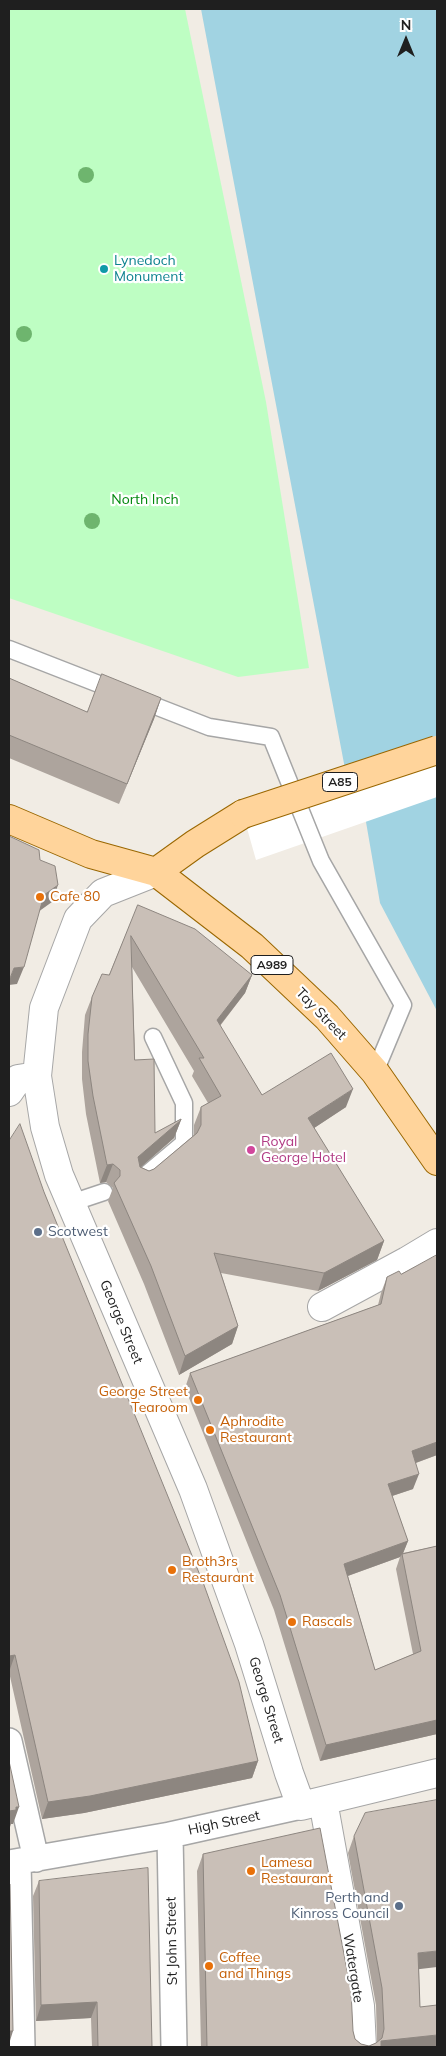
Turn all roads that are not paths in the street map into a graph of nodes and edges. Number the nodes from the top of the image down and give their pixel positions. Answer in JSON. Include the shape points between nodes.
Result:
{"nodes":[{"id":1,"x":9,"y":649,"type":"edge"},
{"id":2,"x":437,"y":750,"type":"edge"},
{"id":3,"x":9,"y":819,"type":"edge"},
{"id":4,"x":156,"y":872,"type":"junction"},
{"id":5,"x":153,"y":1037,"type":"dead end"},
{"id":6,"x":375,"y":1072,"type":"junction"},
{"id":7,"x":37,"y":1076,"type":"junction"},
{"id":8,"x":9,"y":1092,"type":"edge"},
{"id":9,"x":437,"y":1161,"type":"edge"},
{"id":10,"x":141,"y":1179,"type":"edge"},
{"id":11,"x":104,"y":1192,"type":"dead end"},
{"id":12,"x":71,"y":1203,"type":"junction"},
{"id":13,"x":437,"y":1242,"type":"edge"},
{"id":14,"x":322,"y":1307,"type":"dead end"},
{"id":15,"x":9,"y":1741,"type":"edge"},
{"id":16,"x":437,"y":1774,"type":"edge"},
{"id":17,"x":312,"y":1804,"type":"junction"},
{"id":18,"x":170,"y":1835,"type":"junction"},
{"id":19,"x":21,"y":1861,"type":"edge"},
{"id":20,"x":22,"y":2047,"type":"edge"},
{"id":21,"x":174,"y":2047,"type":"edge"},
{"id":22,"x":362,"y":2047,"type":"edge"}],
"edges":[{"from":1,"to":6,"type":"lane","via":[[209,727],[271,737],[321,861],[403,1005]]},
{"from":2,"to":4,"type":"main road","number":"A85","bridge":true,"via":[[243,814]]},
{"from":3,"to":4,"type":"main road","number":"A989","via":[[91,854]]},
{"from":4,"to":6,"type":"main road","name":"Tay Street","number":"A989","via":[[252,946],[327,1017]]},
{"from":4,"to":7,"type":"street","name":"George Street","via":[[103,893],[78,919],[44,1008]]},
{"from":5,"to":10,"type":"lane","via":[[184,1103],[184,1143]]},
{"from":6,"to":9,"type":"main road","name":"Tay Street","number":"A989"},
{"from":7,"to":8,"type":"street","via":[[18,1079]]},
{"from":7,"to":12,"type":"street","name":"George Street","via":[[44,1127]]},
{"from":11,"to":12,"type":"lane"},
{"from":12,"to":17,"type":"street","name":"George Street","via":[[193,1489],[249,1644],[289,1773]]},
{"from":13,"to":14,"type":"street"},
{"from":15,"to":19,"type":"street"},
{"from":16,"to":17,"type":"street","name":"High Street"},
{"from":17,"to":18,"type":"street","name":"High Street"},
{"from":17,"to":22,"type":"street","name":"Watergate","via":[[360,2006]]},
{"from":18,"to":19,"type":"street","name":"High Street"},
{"from":18,"to":21,"type":"street","name":"St John Street"},
{"from":19,"to":20,"type":"street"}]}
